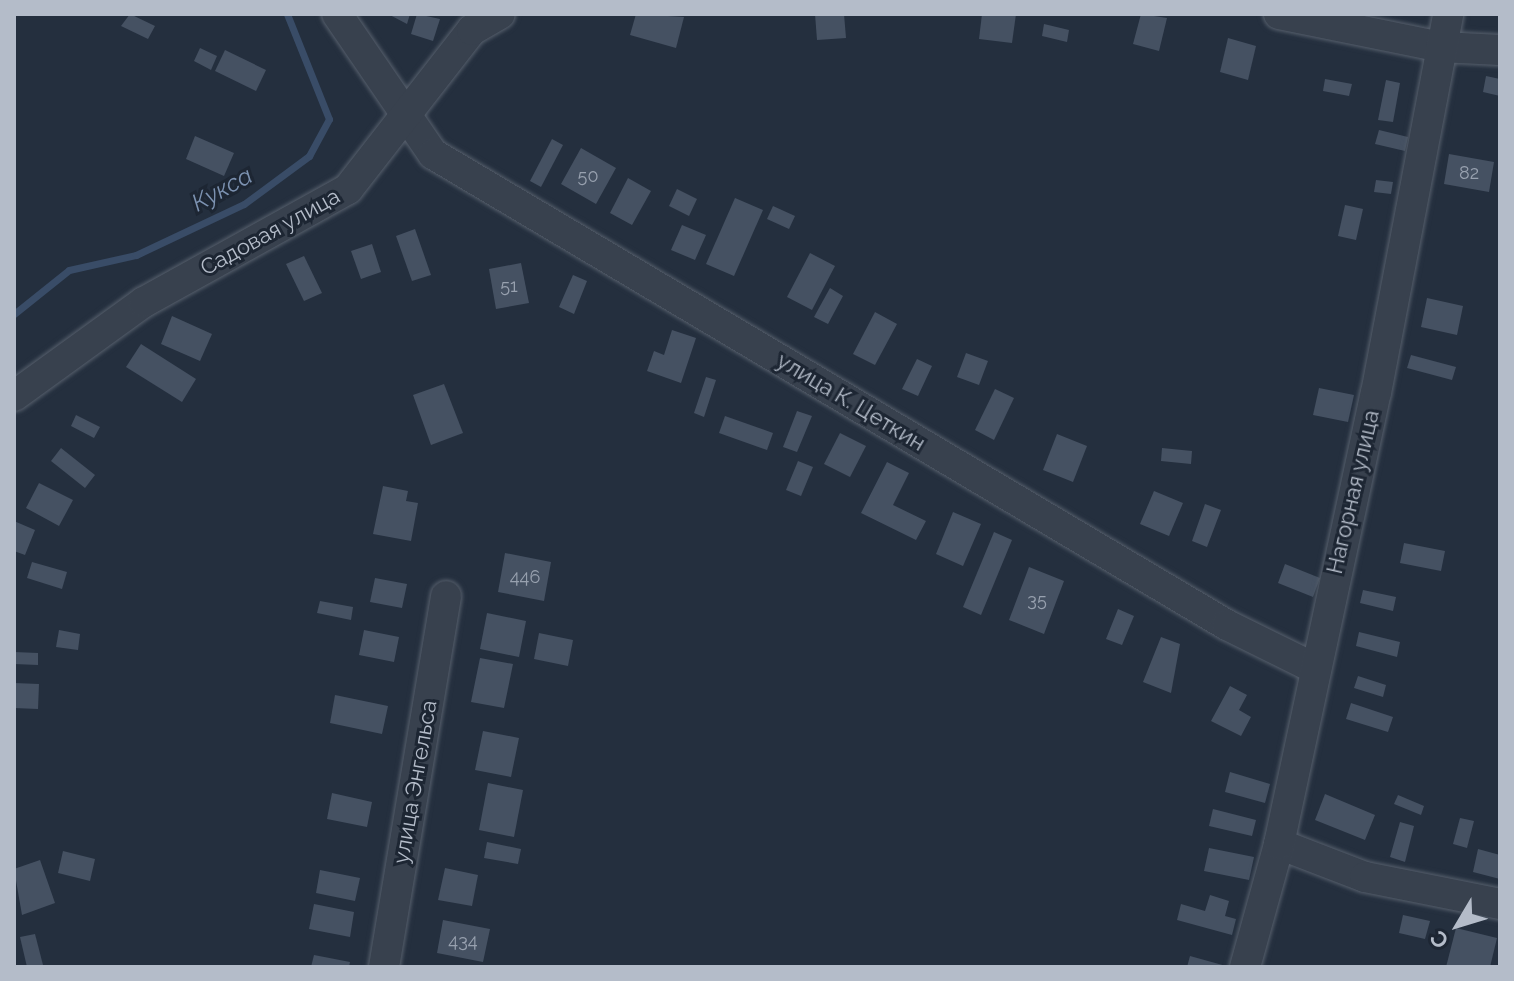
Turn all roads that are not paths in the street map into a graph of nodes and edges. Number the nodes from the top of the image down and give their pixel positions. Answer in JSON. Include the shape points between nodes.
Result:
{"nodes":[{"id":1,"x":337,"y":14,"type":"edge"},
{"id":2,"x":500,"y":14,"type":"edge"},
{"id":3,"x":1279,"y":14,"type":"edge"},
{"id":4,"x":1448,"y":14,"type":"edge"},
{"id":5,"x":1441,"y":47,"type":"junction"},
{"id":6,"x":1500,"y":50,"type":"edge"},
{"id":7,"x":406,"y":118,"type":"junction"},
{"id":8,"x":14,"y":396,"type":"edge"},
{"id":9,"x":446,"y":596,"type":"dead end"},
{"id":10,"x":1312,"y":667,"type":"junction"},
{"id":11,"x":1279,"y":844,"type":"junction"},
{"id":12,"x":1500,"y":904,"type":"edge"},
{"id":13,"x":384,"y":967,"type":"edge"},
{"id":14,"x":1245,"y":967,"type":"edge"}],
"edges":[{"from":1,"to":7,"type":"street"},
{"from":2,"to":7,"type":"street","name":"Садовая улица","via":[[472,30]]},
{"from":3,"to":5,"type":"street"},
{"from":4,"to":5,"type":"street","name":"Нагорная улица"},
{"from":5,"to":6,"type":"street"},
{"from":5,"to":10,"type":"street","name":"Нагорная улица","via":[[1376,393]]},
{"from":7,"to":8,"type":"street","name":"Садовая улица","via":[[348,189],[144,302]]},
{"from":7,"to":10,"type":"street","name":"улица К. Цеткин","via":[[433,154],[1227,625]]},
{"from":9,"to":13,"type":"street","name":"улица Энгельса"},
{"from":10,"to":11,"type":"street","name":"Нагорная улица"},
{"from":11,"to":12,"type":"street","via":[[1365,877]]},
{"from":11,"to":14,"type":"street","name":"Нагорная улица"}]}
